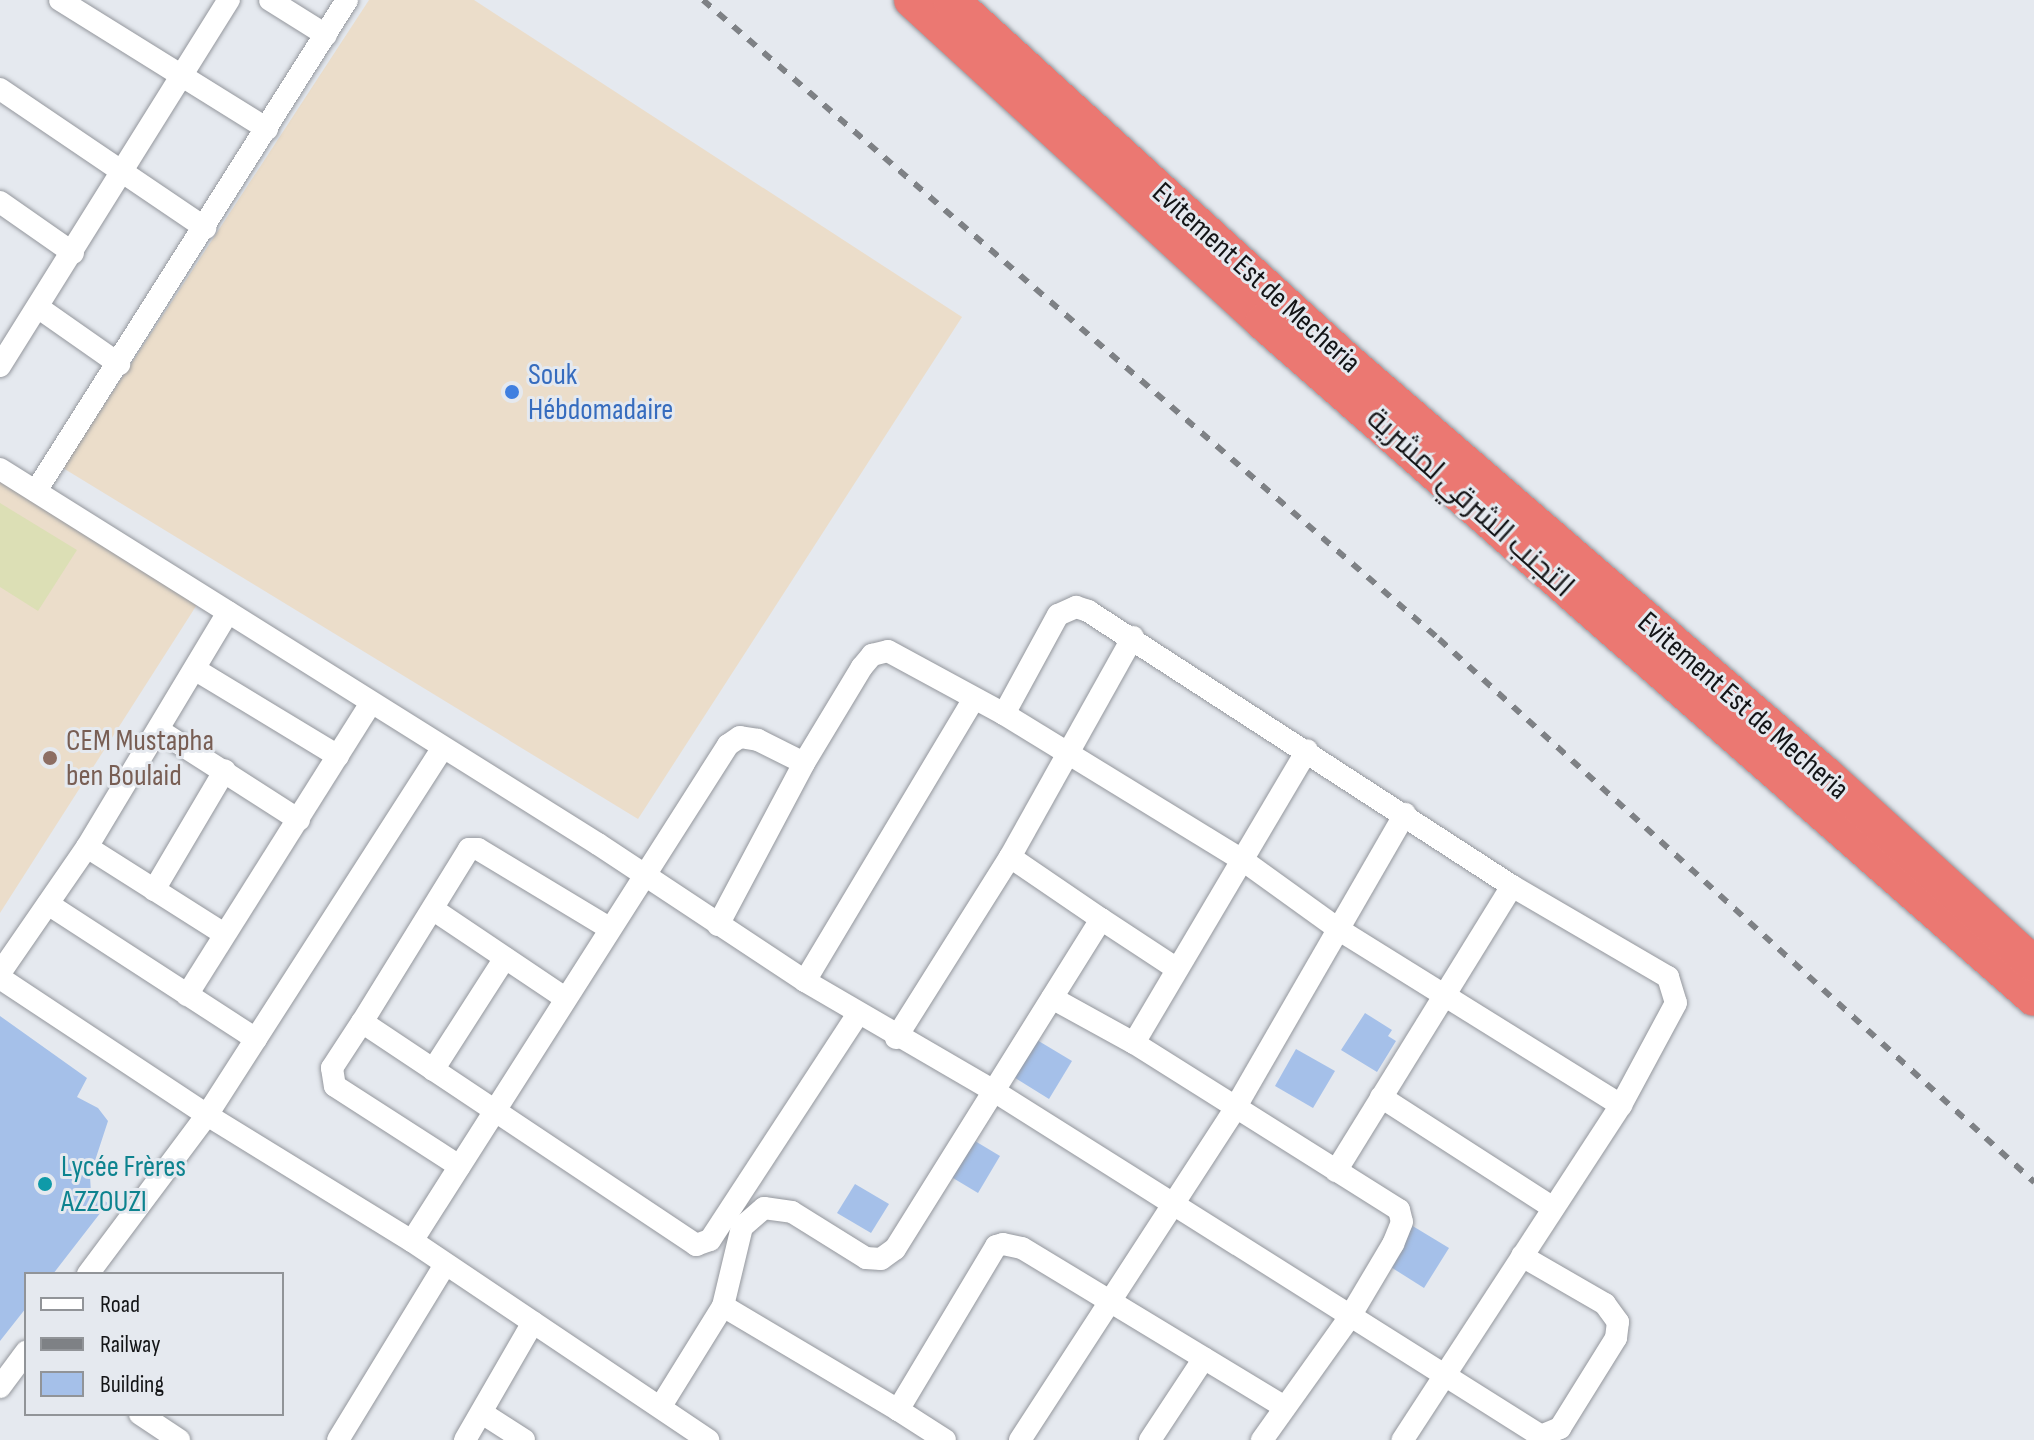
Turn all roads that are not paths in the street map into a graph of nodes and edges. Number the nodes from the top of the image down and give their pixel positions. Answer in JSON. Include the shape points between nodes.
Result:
{"nodes":[{"id":1,"x":60,"y":0,"type":"edge"},
{"id":2,"x":229,"y":0,"type":"edge"},
{"id":3,"x":270,"y":0,"type":"edge"},
{"id":4,"x":347,"y":0,"type":"edge"},
{"id":5,"x":912,"y":0,"type":"edge"},
{"id":6,"x":951,"y":0,"type":"edge"},
{"id":7,"x":326,"y":35,"type":"junction"},
{"id":8,"x":182,"y":79,"type":"junction"},
{"id":9,"x":0,"y":89,"type":"edge"},
{"id":10,"x":267,"y":129,"type":"junction"},
{"id":11,"x":125,"y":173,"type":"junction"},
{"id":12,"x":0,"y":202,"type":"edge"},
{"id":13,"x":205,"y":228,"type":"junction"},
{"id":14,"x":73,"y":253,"type":"junction"},
{"id":15,"x":39,"y":308,"type":"junction"},
{"id":16,"x":119,"y":364,"type":"junction"},
{"id":17,"x":0,"y":366,"type":"edge"},
{"id":18,"x":0,"y":469,"type":"edge"},
{"id":19,"x":36,"y":491,"type":"junction"},
{"id":20,"x":228,"y":612,"type":"junction"},
{"id":21,"x":1133,"y":637,"type":"junction"},
{"id":22,"x":196,"y":670,"type":"junction"},
{"id":23,"x":974,"y":699,"type":"junction"},
{"id":24,"x":371,"y":703,"type":"junction"},
{"id":25,"x":1004,"y":714,"type":"junction"},
{"id":26,"x":160,"y":731,"type":"junction"},
{"id":27,"x":442,"y":749,"type":"junction"},
{"id":28,"x":1307,"y":750,"type":"junction"},
{"id":29,"x":1070,"y":754,"type":"junction"},
{"id":30,"x":338,"y":756,"type":"junction"},
{"id":31,"x":804,"y":763,"type":"junction"},
{"id":32,"x":225,"y":770,"type":"junction"},
{"id":33,"x":1405,"y":814,"type":"junction"},
{"id":34,"x":299,"y":820,"type":"junction"},
{"id":35,"x":87,"y":847,"type":"junction"},
{"id":36,"x":1010,"y":857,"type":"junction"},
{"id":37,"x":1244,"y":861,"type":"junction"},
{"id":38,"x":647,"y":877,"type":"junction"},
{"id":39,"x":1512,"y":886,"type":"junction"},
{"id":40,"x":154,"y":890,"type":"junction"},
{"id":41,"x":48,"y":904,"type":"junction"},
{"id":42,"x":434,"y":910,"type":"junction"},
{"id":43,"x":1101,"y":919,"type":"junction"},
{"id":44,"x":718,"y":925,"type":"junction"},
{"id":45,"x":609,"y":928,"type":"junction"},
{"id":46,"x":1341,"y":931,"type":"junction"},
{"id":47,"x":224,"y":934,"type":"junction"},
{"id":48,"x":505,"y":958,"type":"junction"},
{"id":49,"x":2034,"y":964,"type":"edge"},
{"id":50,"x":1177,"y":969,"type":"junction"},
{"id":51,"x":0,"y":976,"type":"edge"},
{"id":52,"x":805,"y":981,"type":"junction"},
{"id":53,"x":1445,"y":993,"type":"junction"},
{"id":54,"x":187,"y":995,"type":"junction"},
{"id":55,"x":565,"y":998,"type":"junction"},
{"id":56,"x":1052,"y":998,"type":"junction"},
{"id":57,"x":2034,"y":998,"type":"edge"},
{"id":58,"x":858,"y":1014,"type":"junction"},
{"id":59,"x":362,"y":1022,"type":"junction"},
{"id":60,"x":896,"y":1038,"type":"junction"},
{"id":61,"x":256,"y":1039,"type":"junction"},
{"id":62,"x":1134,"y":1043,"type":"junction"},
{"id":63,"x":433,"y":1070,"type":"junction"},
{"id":64,"x":994,"y":1091,"type":"junction"},
{"id":65,"x":1381,"y":1097,"type":"junction"},
{"id":66,"x":1621,"y":1105,"type":"junction"},
{"id":67,"x":1234,"y":1110,"type":"junction"},
{"id":68,"x":494,"y":1112,"type":"junction"},
{"id":69,"x":207,"y":1115,"type":"junction"},
{"id":70,"x":459,"y":1166,"type":"junction"},
{"id":71,"x":1336,"y":1171,"type":"junction"},
{"id":72,"x":1172,"y":1206,"type":"junction"},
{"id":73,"x":1553,"y":1208,"type":"junction"},
{"id":74,"x":412,"y":1241,"type":"junction"},
{"id":75,"x":1522,"y":1256,"type":"junction"},
{"id":76,"x":445,"y":1265,"type":"junction"},
{"id":77,"x":89,"y":1272,"type":"edge"},
{"id":78,"x":1107,"y":1301,"type":"junction"},
{"id":79,"x":723,"y":1306,"type":"junction"},
{"id":80,"x":1349,"y":1318,"type":"junction"},
{"id":81,"x":533,"y":1322,"type":"junction"},
{"id":82,"x":24,"y":1355,"type":"edge"},
{"id":83,"x":1204,"y":1358,"type":"junction"},
{"id":84,"x":1443,"y":1378,"type":"junction"},
{"id":85,"x":0,"y":1387,"type":"edge"},
{"id":86,"x":661,"y":1406,"type":"junction"},
{"id":87,"x":1283,"y":1406,"type":"junction"},
{"id":88,"x":898,"y":1410,"type":"junction"},
{"id":89,"x":482,"y":1413,"type":"junction"},
{"id":90,"x":143,"y":1416,"type":"edge"},
{"id":91,"x":1160,"y":1437,"type":"edge"},
{"id":92,"x":705,"y":1439,"type":"edge"},
{"id":93,"x":179,"y":1440,"type":"edge"},
{"id":94,"x":338,"y":1440,"type":"edge"},
{"id":95,"x":465,"y":1440,"type":"edge"},
{"id":96,"x":524,"y":1440,"type":"edge"},
{"id":97,"x":945,"y":1440,"type":"edge"},
{"id":98,"x":1020,"y":1440,"type":"edge"},
{"id":99,"x":1262,"y":1440,"type":"edge"},
{"id":100,"x":1403,"y":1440,"type":"edge"}],
"edges":[{"from":1,"to":8,"type":"street"},
{"from":2,"to":8,"type":"street"},
{"from":3,"to":7,"type":"street"},
{"from":4,"to":7,"type":"street"},
{"from":5,"to":57,"type":"highway","name":"التجنب الشرقي لمشرية","via":[[1263,322]]},
{"from":6,"to":49,"type":"highway","name":"Evitement Est de Mecheria","via":[[1347,361],[1826,775]]},
{"from":7,"to":10,"type":"street"},
{"from":8,"to":10,"type":"street"},
{"from":8,"to":11,"type":"street"},
{"from":9,"to":11,"type":"street"},
{"from":10,"to":13,"type":"street"},
{"from":11,"to":13,"type":"street"},
{"from":11,"to":14,"type":"street"},
{"from":12,"to":14,"type":"street"},
{"from":13,"to":16,"type":"street"},
{"from":14,"to":15,"type":"street"},
{"from":15,"to":16,"type":"street"},
{"from":15,"to":17,"type":"street"},
{"from":16,"to":19,"type":"street"},
{"from":18,"to":19,"type":"street"},
{"from":19,"to":20,"type":"street"},
{"from":20,"to":22,"type":"street"},
{"from":20,"to":24,"type":"street"},
{"from":21,"to":25,"type":"street","via":[[1088,611],[1065,609]]},
{"from":21,"to":28,"type":"street"},
{"from":21,"to":29,"type":"street"},
{"from":22,"to":26,"type":"street"},
{"from":22,"to":30,"type":"street"},
{"from":23,"to":25,"type":"street"},
{"from":23,"to":31,"type":"street","via":[[900,654],[880,651],[862,667]]},
{"from":23,"to":52,"type":"street"},
{"from":24,"to":27,"type":"street"},
{"from":24,"to":30,"type":"street"},
{"from":25,"to":29,"type":"street"},
{"from":26,"to":32,"type":"street"},
{"from":26,"to":35,"type":"street"},
{"from":27,"to":38,"type":"street"},
{"from":27,"to":61,"type":"street"},
{"from":28,"to":33,"type":"street"},
{"from":28,"to":37,"type":"street"},
{"from":29,"to":36,"type":"street"},
{"from":29,"to":37,"type":"street"},
{"from":30,"to":34,"type":"street"},
{"from":31,"to":38,"type":"street","via":[[758,740],[732,741]]},
{"from":31,"to":44,"type":"street"},
{"from":32,"to":34,"type":"street"},
{"from":32,"to":40,"type":"street"},
{"from":33,"to":39,"type":"street"},
{"from":33,"to":46,"type":"street"},
{"from":34,"to":47,"type":"street"},
{"from":35,"to":40,"type":"street"},
{"from":35,"to":41,"type":"street"},
{"from":36,"to":43,"type":"street"},
{"from":36,"to":60,"type":"street"},
{"from":37,"to":46,"type":"street"},
{"from":37,"to":50,"type":"street"},
{"from":38,"to":44,"type":"street"},
{"from":38,"to":45,"type":"street"},
{"from":39,"to":53,"type":"street"},
{"from":39,"to":66,"type":"street","via":[[1668,977],[1676,1003]]},
{"from":40,"to":47,"type":"street"},
{"from":41,"to":51,"type":"street"},
{"from":41,"to":54,"type":"street"},
{"from":42,"to":45,"type":"street","via":[[473,848]]},
{"from":42,"to":48,"type":"street"},
{"from":42,"to":59,"type":"street"},
{"from":43,"to":50,"type":"street"},
{"from":43,"to":56,"type":"street"},
{"from":44,"to":52,"type":"street"},
{"from":45,"to":55,"type":"street"},
{"from":46,"to":53,"type":"street"},
{"from":46,"to":67,"type":"street"},
{"from":47,"to":54,"type":"street"},
{"from":48,"to":55,"type":"street"},
{"from":48,"to":63,"type":"street"},
{"from":50,"to":62,"type":"street"},
{"from":51,"to":69,"type":"street"},
{"from":52,"to":58,"type":"street"},
{"from":53,"to":65,"type":"street"},
{"from":53,"to":66,"type":"street"},
{"from":54,"to":61,"type":"street"},
{"from":55,"to":68,"type":"street"},
{"from":56,"to":62,"type":"street"},
{"from":56,"to":64,"type":"street"},
{"from":58,"to":60,"type":"street"},
{"from":58,"to":68,"type":"street","via":[[703,1243],[687,1242]]},
{"from":59,"to":63,"type":"street"},
{"from":59,"to":70,"type":"street","via":[[332,1068],[335,1086]]},
{"from":60,"to":64,"type":"street"},
{"from":61,"to":69,"type":"street"},
{"from":62,"to":67,"type":"street"},
{"from":63,"to":68,"type":"street"},
{"from":64,"to":72,"type":"street"},
{"from":64,"to":79,"type":"street","via":[[889,1255],[866,1258],[792,1212],[764,1208],[742,1227]]},
{"from":65,"to":71,"type":"street"},
{"from":65,"to":73,"type":"street"},
{"from":66,"to":73,"type":"street"},
{"from":67,"to":71,"type":"street"},
{"from":67,"to":72,"type":"street"},
{"from":68,"to":70,"type":"street"},
{"from":69,"to":74,"type":"street"},
{"from":69,"to":77,"type":"street"},
{"from":70,"to":74,"type":"street"},
{"from":71,"to":80,"type":"street","via":[[1393,1206],[1402,1222]]},
{"from":72,"to":78,"type":"street"},
{"from":72,"to":80,"type":"street"},
{"from":73,"to":75,"type":"street"},
{"from":74,"to":76,"type":"street"},
{"from":75,"to":84,"type":"street"},
{"from":75,"to":84,"type":"street","via":[[1605,1304],[1618,1322],[1616,1338],[1560,1428],[1532,1434]]},
{"from":76,"to":81,"type":"street"},
{"from":76,"to":94,"type":"street"},
{"from":78,"to":83,"type":"street"},
{"from":78,"to":88,"type":"street","via":[[1022,1248],[996,1246]]},
{"from":78,"to":98,"type":"street"},
{"from":79,"to":86,"type":"street"},
{"from":79,"to":88,"type":"street"},
{"from":80,"to":84,"type":"street"},
{"from":80,"to":87,"type":"street"},
{"from":81,"to":86,"type":"street"},
{"from":81,"to":89,"type":"street"},
{"from":82,"to":85,"type":"street"},
{"from":83,"to":87,"type":"street"},
{"from":83,"to":91,"type":"street"},
{"from":84,"to":100,"type":"street"},
{"from":86,"to":92,"type":"street"},
{"from":87,"to":99,"type":"street"},
{"from":88,"to":97,"type":"street"},
{"from":89,"to":95,"type":"street"},
{"from":89,"to":96,"type":"street"},
{"from":90,"to":93,"type":"street"}]}
